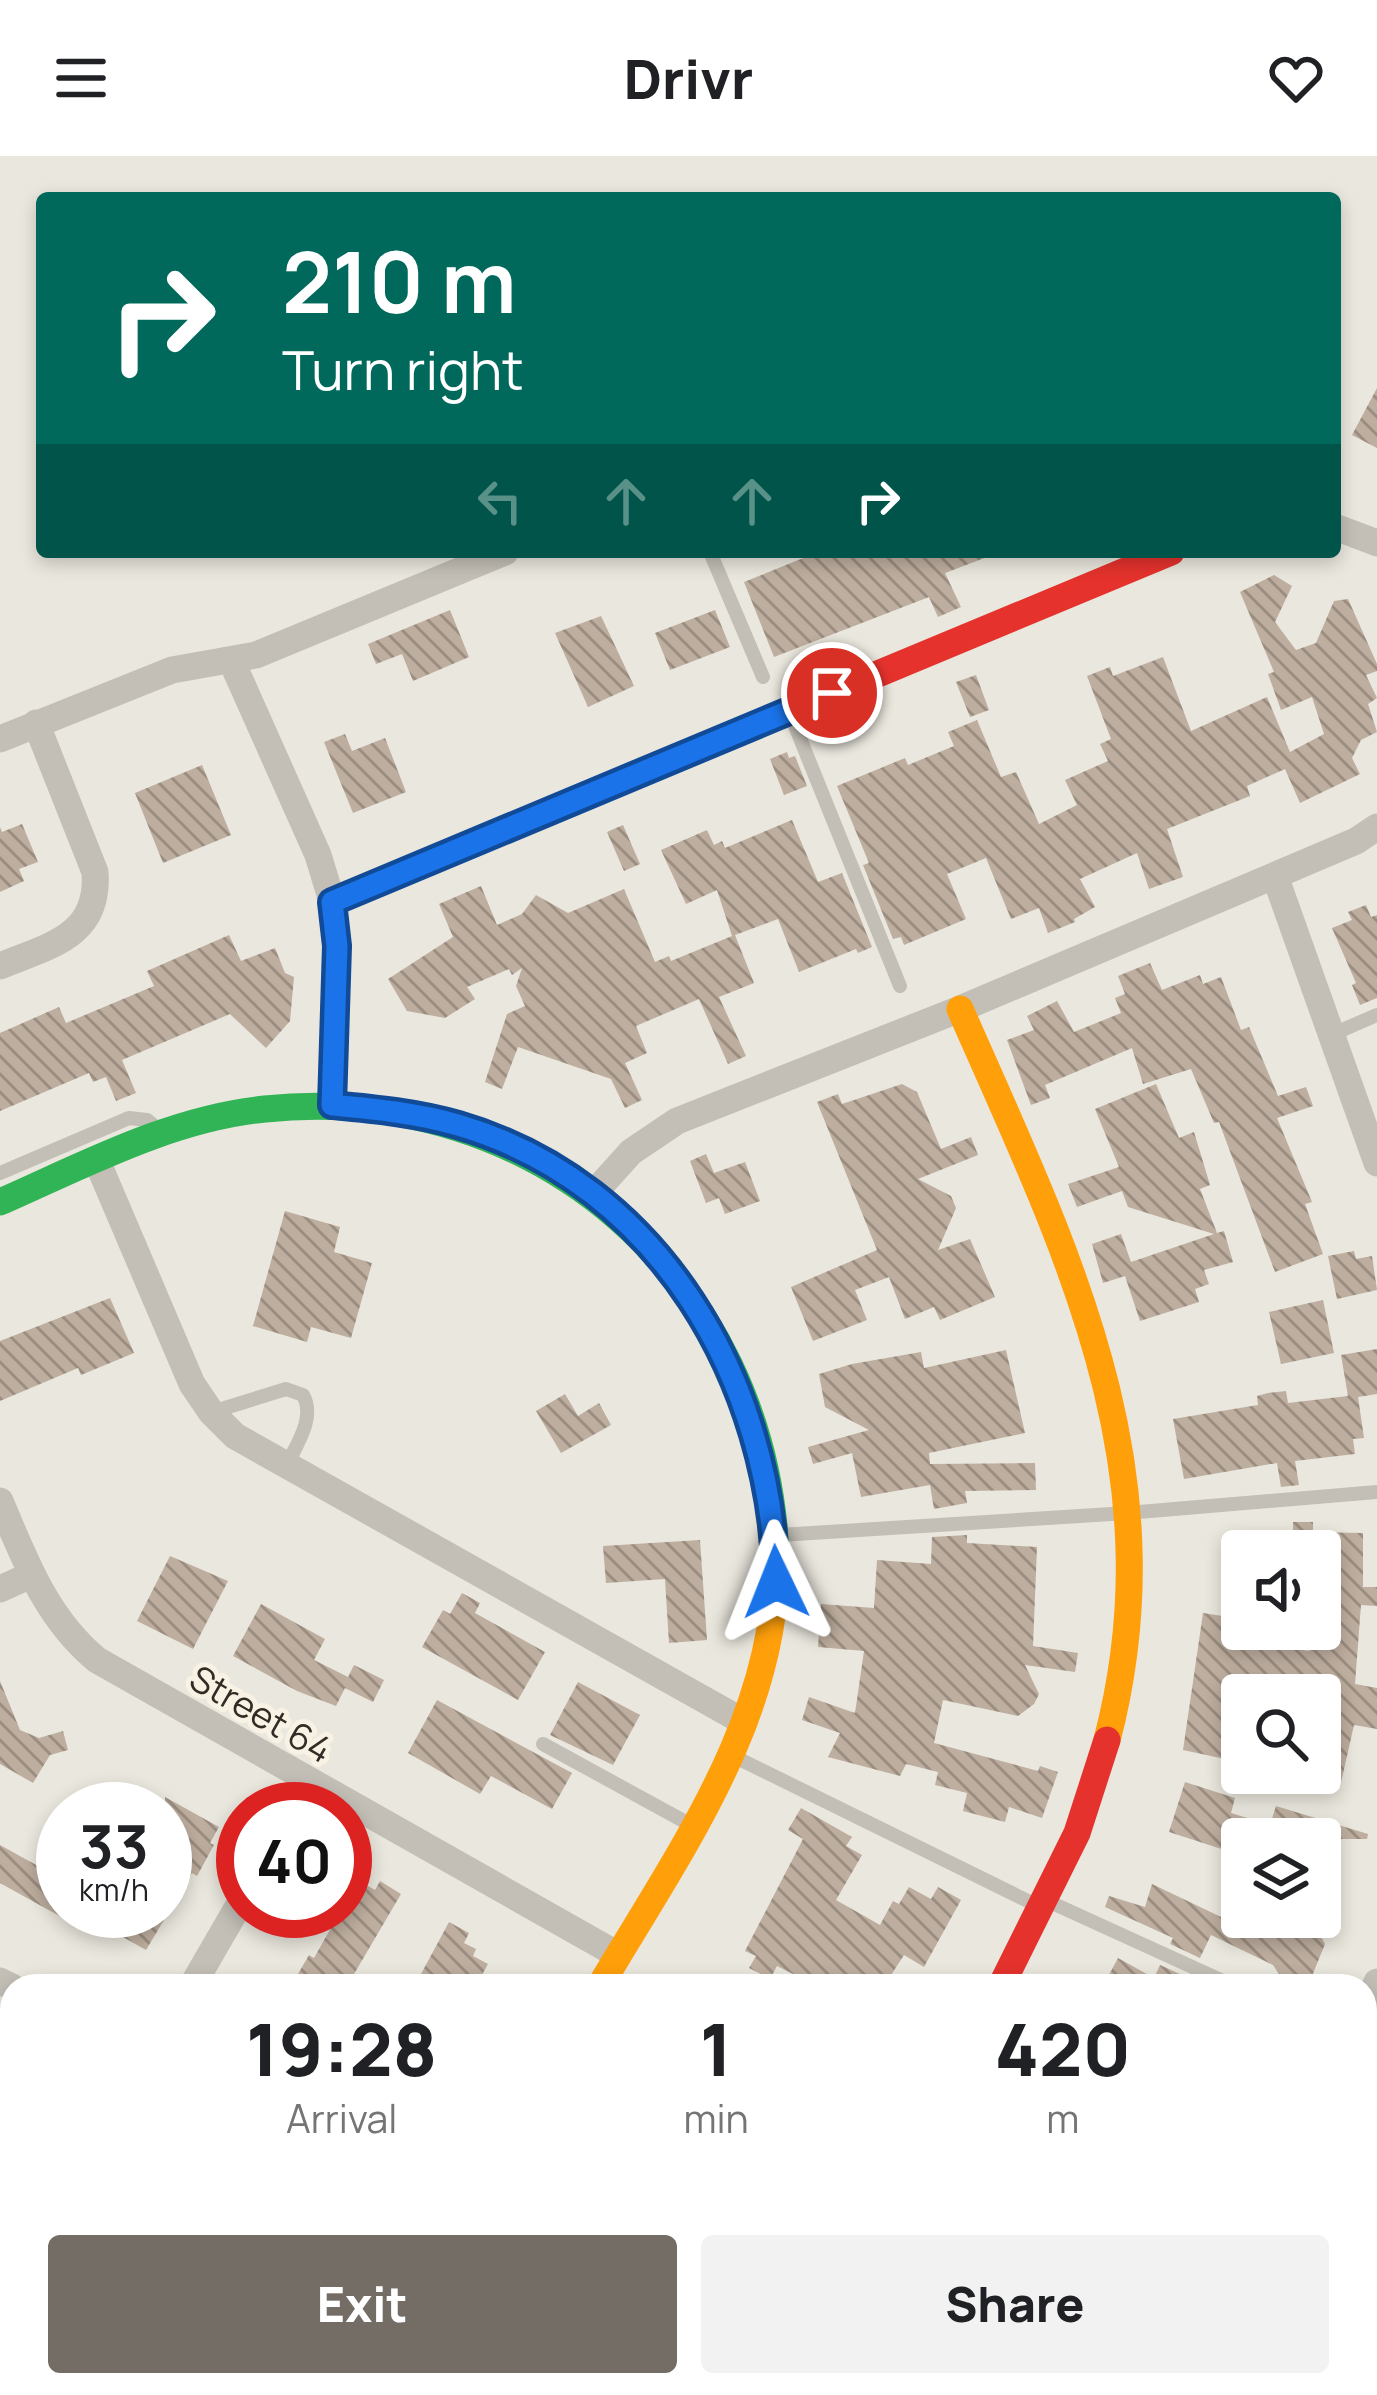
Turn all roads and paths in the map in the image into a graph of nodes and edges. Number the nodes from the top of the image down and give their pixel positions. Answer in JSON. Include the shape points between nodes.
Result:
{"nodes":[{"id":1,"x":1341,"y":529,"type":"edge"},
{"id":2,"x":1377,"y":543,"type":"edge"},
{"id":3,"x":490,"y":558,"type":"edge"},
{"id":4,"x":713,"y":558,"type":"edge"},
{"id":5,"x":1157,"y":558,"type":"edge"},
{"id":6,"x":232,"y":662,"type":"junction"},
{"id":7,"x":763,"y":677,"type":"dead end"},
{"id":8,"x":789,"y":711,"type":"junction"},
{"id":9,"x":36,"y":724,"type":"junction"},
{"id":10,"x":0,"y":739,"type":"edge"},
{"id":11,"x":1377,"y":827,"type":"edge"},
{"id":12,"x":1274,"y":876,"type":"junction"},
{"id":13,"x":332,"y":902,"type":"junction"},
{"id":14,"x":0,"y":966,"type":"edge"},
{"id":15,"x":900,"y":986,"type":"dead end"},
{"id":16,"x":960,"y":1009,"type":"junction"},
{"id":17,"x":1377,"y":1015,"type":"edge"},
{"id":18,"x":1333,"y":1034,"type":"junction"},
{"id":19,"x":332,"y":1105,"type":"junction"},
{"id":20,"x":162,"y":1134,"type":"junction"},
{"id":21,"x":97,"y":1161,"type":"junction"},
{"id":22,"x":1377,"y":1163,"type":"edge"},
{"id":23,"x":0,"y":1173,"type":"edge"},
{"id":24,"x":594,"y":1193,"type":"junction"},
{"id":25,"x":0,"y":1202,"type":"edge"},
{"id":26,"x":211,"y":1412,"type":"junction"},
{"id":27,"x":286,"y":1468,"type":"junction"},
{"id":28,"x":1377,"y":1492,"type":"edge"},
{"id":29,"x":0,"y":1501,"type":"edge"},
{"id":30,"x":1127,"y":1513,"type":"junction"},
{"id":31,"x":775,"y":1536,"type":"junction"},
{"id":32,"x":31,"y":1575,"type":"junction"},
{"id":33,"x":0,"y":1588,"type":"edge"},
{"id":34,"x":744,"y":1722,"type":"junction"},
{"id":35,"x":543,"y":1744,"type":"dead end"},
{"id":36,"x":730,"y":1755,"type":"junction"},
{"id":37,"x":307,"y":1782,"type":"edge"},
{"id":38,"x":372,"y":1818,"type":"edge"},
{"id":39,"x":692,"y":1825,"type":"junction"},
{"id":40,"x":1045,"y":1904,"type":"junction"},
{"id":41,"x":220,"y":1938,"type":"edge"},
{"id":42,"x":618,"y":1955,"type":"junction"},
{"id":43,"x":199,"y":1974,"type":"edge"},
{"id":44,"x":607,"y":1974,"type":"edge"},
{"id":45,"x":1007,"y":1974,"type":"edge"},
{"id":46,"x":1206,"y":1974,"type":"edge"}],
"edges":[{"from":1,"to":2,"type":"street"},
{"from":3,"to":6,"type":"street"},
{"from":4,"to":7,"type":"lane"},
{"from":5,"to":8,"type":"street"},
{"from":6,"to":9,"type":"street","via":[[172,670]]},
{"from":6,"to":13,"type":"street"},
{"from":8,"to":13,"type":"street"},
{"from":8,"to":15,"type":"lane"},
{"from":9,"to":10,"type":"street"},
{"from":9,"to":14,"type":"street","via":[[96,889],[76,931]]},
{"from":11,"to":12,"type":"street"},
{"from":12,"to":16,"type":"street"},
{"from":12,"to":18,"type":"street"},
{"from":13,"to":19,"type":"street"},
{"from":16,"to":24,"type":"street","via":[[677,1121],[631,1152]]},
{"from":16,"to":30,"type":"street","via":[[1083,1298],[1113,1404]]},
{"from":17,"to":18,"type":"lane"},
{"from":18,"to":22,"type":"street"},
{"from":19,"to":20,"type":"street","via":[[262,1109]]},
{"from":19,"to":24,"type":"street","via":[[462,1126]]},
{"from":20,"to":21,"type":"street"},
{"from":20,"to":23,"type":"lane","via":[[147,1120],[129,1118]]},
{"from":21,"to":25,"type":"street"},
{"from":21,"to":26,"type":"street","via":[[184,1369]]},
{"from":24,"to":31,"type":"street","via":[[671,1269],[718,1344],[760,1448]]},
{"from":26,"to":27,"type":"street"},
{"from":26,"to":27,"type":"lane","via":[[286,1389],[303,1395],[308,1418]]},
{"from":27,"to":34,"type":"street"},
{"from":28,"to":30,"type":"lane"},
{"from":29,"to":32,"type":"street","name":"Street 64"},
{"from":30,"to":31,"type":"lane"},
{"from":30,"to":40,"type":"street","via":[[1114,1713],[1097,1778]]},
{"from":31,"to":34,"type":"street","via":[[772,1627]]},
{"from":32,"to":33,"type":"street"},
{"from":32,"to":37,"type":"street","name":"Street 64","via":[[57,1620],[98,1660]]},
{"from":34,"to":36,"type":"street"},
{"from":35,"to":39,"type":"lane"},
{"from":36,"to":39,"type":"street"},
{"from":36,"to":40,"type":"lane"},
{"from":38,"to":42,"type":"street","name":"Street 64"},
{"from":39,"to":42,"type":"street"},
{"from":40,"to":45,"type":"street"},
{"from":40,"to":46,"type":"lane"},
{"from":41,"to":43,"type":"street"},
{"from":42,"to":44,"type":"street"}]}
